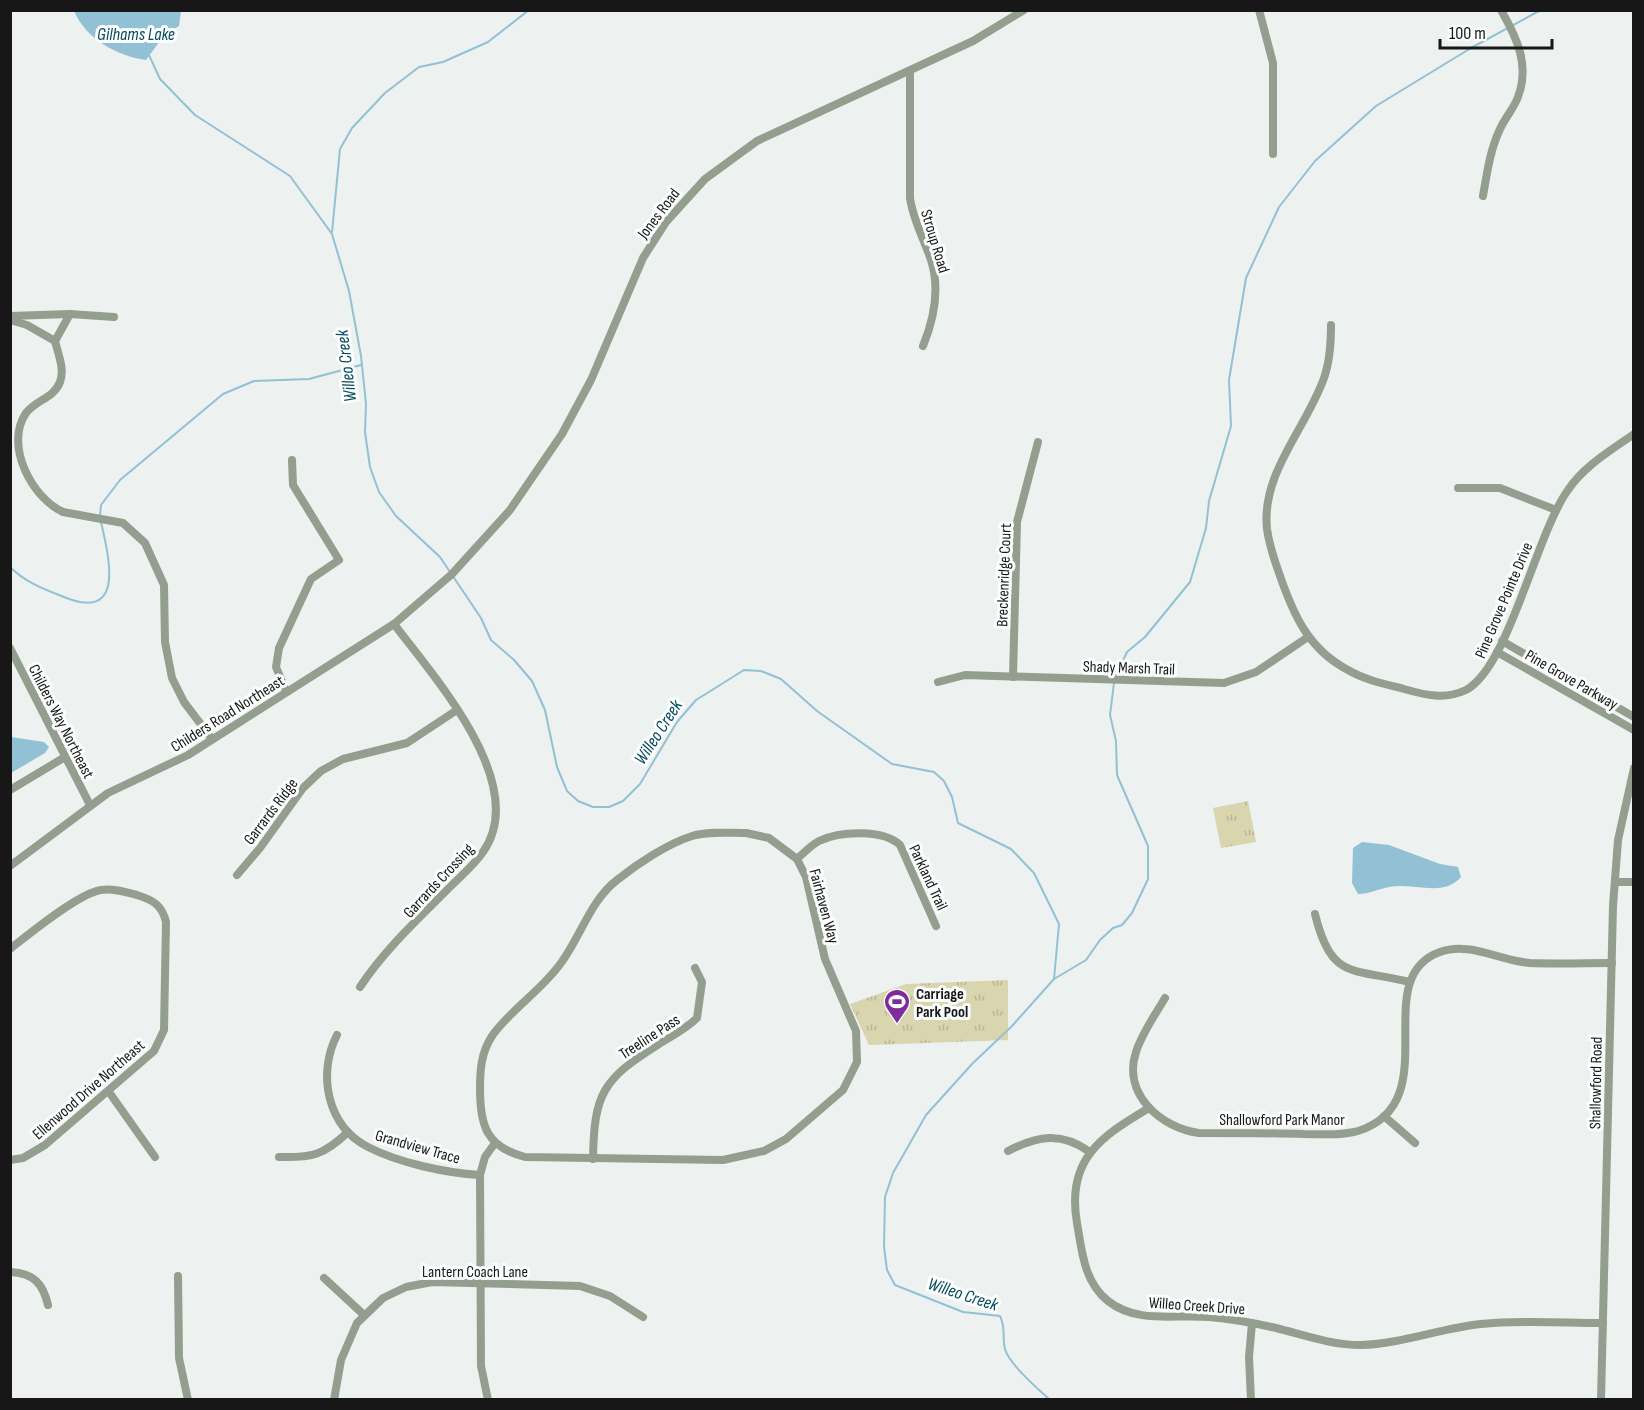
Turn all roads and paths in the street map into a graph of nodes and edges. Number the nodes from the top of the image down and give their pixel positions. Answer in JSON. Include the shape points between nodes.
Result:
{"nodes":[{"id":1,"x":1024,"y":10,"type":"edge"},
{"id":2,"x":1259,"y":10,"type":"edge"},
{"id":3,"x":1501,"y":10,"type":"edge"},
{"id":4,"x":910,"y":71,"type":"junction"},
{"id":5,"x":1273,"y":154,"type":"dead end"},
{"id":6,"x":1483,"y":196,"type":"dead end"},
{"id":7,"x":70,"y":314,"type":"junction"},
{"id":8,"x":114,"y":317,"type":"dead end"},
{"id":9,"x":10,"y":318,"type":"edge"},
{"id":10,"x":1331,"y":325,"type":"dead end"},
{"id":11,"x":55,"y":341,"type":"junction"},
{"id":12,"x":923,"y":346,"type":"dead end"},
{"id":13,"x":1634,"y":434,"type":"edge"},
{"id":14,"x":1038,"y":442,"type":"dead end"},
{"id":15,"x":292,"y":460,"type":"dead end"},
{"id":16,"x":1458,"y":488,"type":"dead end"},
{"id":17,"x":1556,"y":510,"type":"junction"},
{"id":18,"x":452,"y":574,"type":"joint"},
{"id":19,"x":394,"y":624,"type":"junction"},
{"id":20,"x":1308,"y":637,"type":"junction"},
{"id":21,"x":1502,"y":641,"type":"junction"},
{"id":22,"x":10,"y":648,"type":"edge"},
{"id":23,"x":1497,"y":652,"type":"junction"},
{"id":24,"x":1013,"y":677,"type":"junction"},
{"id":25,"x":938,"y":682,"type":"dead end"},
{"id":26,"x":286,"y":691,"type":"junction"},
{"id":27,"x":457,"y":710,"type":"junction"},
{"id":28,"x":1634,"y":717,"type":"edge"},
{"id":29,"x":1634,"y":730,"type":"edge"},
{"id":30,"x":212,"y":739,"type":"junction"},
{"id":31,"x":65,"y":758,"type":"junction"},
{"id":32,"x":1634,"y":768,"type":"edge"},
{"id":33,"x":10,"y":790,"type":"edge"},
{"id":34,"x":90,"y":806,"type":"junction"},
{"id":35,"x":797,"y":859,"type":"junction"},
{"id":36,"x":10,"y":867,"type":"edge"},
{"id":37,"x":237,"y":875,"type":"dead end"},
{"id":38,"x":1615,"y":882,"type":"junction"},
{"id":39,"x":1634,"y":882,"type":"edge"},
{"id":40,"x":1315,"y":914,"type":"dead end"},
{"id":41,"x":936,"y":926,"type":"dead end"},
{"id":42,"x":10,"y":949,"type":"edge"},
{"id":43,"x":1612,"y":963,"type":"junction"},
{"id":44,"x":695,"y":968,"type":"dead end"},
{"id":45,"x":1410,"y":982,"type":"junction"},
{"id":46,"x":360,"y":987,"type":"dead end"},
{"id":47,"x":1165,"y":998,"type":"dead end"},
{"id":48,"x":337,"y":1035,"type":"dead end"},
{"id":49,"x":109,"y":1092,"type":"junction"},
{"id":50,"x":1149,"y":1107,"type":"junction"},
{"id":51,"x":1384,"y":1116,"type":"junction"},
{"id":52,"x":348,"y":1132,"type":"junction"},
{"id":53,"x":495,"y":1143,"type":"junction"},
{"id":54,"x":1415,"y":1143,"type":"dead end"},
{"id":55,"x":1008,"y":1151,"type":"dead end"},
{"id":56,"x":1090,"y":1152,"type":"junction"},
{"id":57,"x":155,"y":1157,"type":"dead end"},
{"id":58,"x":279,"y":1157,"type":"dead end"},
{"id":59,"x":593,"y":1159,"type":"junction"},
{"id":60,"x":10,"y":1160,"type":"edge"},
{"id":61,"x":480,"y":1175,"type":"junction"},
{"id":62,"x":10,"y":1272,"type":"edge"},
{"id":63,"x":178,"y":1276,"type":"dead end"},
{"id":64,"x":324,"y":1278,"type":"dead end"},
{"id":65,"x":481,"y":1283,"type":"junction"},
{"id":66,"x":48,"y":1305,"type":"dead end"},
{"id":67,"x":363,"y":1314,"type":"junction"},
{"id":68,"x":643,"y":1317,"type":"dead end"},
{"id":69,"x":1252,"y":1323,"type":"junction"},
{"id":70,"x":1604,"y":1323,"type":"junction"},
{"id":71,"x":189,"y":1400,"type":"edge"},
{"id":72,"x":334,"y":1400,"type":"edge"},
{"id":73,"x":488,"y":1400,"type":"edge"},
{"id":74,"x":1251,"y":1400,"type":"edge"},
{"id":75,"x":1601,"y":1400,"type":"edge"}],
"edges":[{"from":1,"to":4,"type":"street","name":"Jones Road","via":[[981,37]]},
{"from":2,"to":5,"type":"street","via":[[1273,63]]},
{"from":3,"to":6,"type":"street","via":[[1523,57],[1522,80],[1518,98],[1491,153]]},
{"from":4,"to":12,"type":"street","name":"Stroup Road","via":[[910,198],[933,268],[935,287],[934,308]]},
{"from":4,"to":18,"type":"street","name":"Jones Road","via":[[757,141],[721,165],[690,193],[643,258],[591,380],[562,434],[510,510]]},
{"from":7,"to":8,"type":"street"},
{"from":7,"to":9,"type":"street"},
{"from":7,"to":11,"type":"street"},
{"from":9,"to":11,"type":"street"},
{"from":10,"to":20,"type":"street","name":"Pine Grove Pointe Drive","via":[[1324,378],[1275,475],[1267,509],[1271,550],[1291,608]]},
{"from":11,"to":30,"type":"street","via":[[62,377],[54,392],[27,412],[19,454],[24,468],[47,503],[63,512],[123,523],[135,531],[151,552],[166,594],[165,642],[172,678],[184,702]]},
{"from":13,"to":17,"type":"street","name":"Pine Grove Pointe Drive","via":[[1582,473]]},
{"from":14,"to":24,"type":"street","name":"Breckenridge Court","via":[[1017,522]]},
{"from":15,"to":26,"type":"street","via":[[293,485],[339,561],[311,579],[279,648],[276,667]]},
{"from":16,"to":17,"type":"street","via":[[1500,488]]},
{"from":17,"to":21,"type":"street","name":"Pine Grove Pointe Drive"},
{"from":18,"to":19,"type":"street","name":"Childers Road Northeast"},
{"from":19,"to":26,"type":"street","name":"Childers Road Northeast"},
{"from":19,"to":27,"type":"street","name":"Garrards Crossing"},
{"from":20,"to":23,"type":"street","name":"Pine Grove Pointe Drive","via":[[1329,658],[1354,674],[1434,696],[1455,694],[1473,685],[1488,670]]},
{"from":20,"to":24,"type":"street","name":"Shady Marsh Trail","via":[[1256,672],[1224,683]]},
{"from":21,"to":23,"type":"street","name":"Pine Grove Pointe Drive"},
{"from":21,"to":28,"type":"street","name":"Pine Grove Parkway"},
{"from":22,"to":31,"type":"street","name":"Childers Way Northeast"},
{"from":23,"to":29,"type":"street","name":"Pine Grove Parkway"},
{"from":24,"to":25,"type":"street","name":"Shady Marsh Trail","via":[[964,675]]},
{"from":26,"to":30,"type":"street","name":"Childers Road Northeast"},
{"from":27,"to":37,"type":"street","name":"Garrards Ridge","via":[[407,743],[343,759],[321,771],[303,788]]},
{"from":27,"to":46,"type":"street","name":"Garrards Crossing","via":[[476,738],[492,786],[495,818],[490,840],[480,856]]},
{"from":30,"to":34,"type":"street","name":"Childers Road Northeast","via":[[176,762],[116,788]]},
{"from":31,"to":33,"type":"street"},
{"from":31,"to":34,"type":"street","name":"Childers Way Northeast"},
{"from":32,"to":38,"type":"street","name":"Shallowford Road","via":[[1619,830]]},
{"from":34,"to":36,"type":"street","name":"Childers Road Northeast"},
{"from":35,"to":41,"type":"street","name":"Parkland Trail","via":[[824,839],[873,833],[892,838],[900,845]]},
{"from":35,"to":53,"type":"street","name":"Fairhaven Way","via":[[780,844],[758,835],[693,836],[626,873],[606,890],[559,966],[487,1044],[480,1070],[480,1109],[482,1122]]},
{"from":35,"to":59,"type":"street","name":"Fairhaven Way","via":[[806,877],[825,959],[856,1031],[859,1053],[843,1090],[786,1139],[752,1156],[723,1160]]},
{"from":38,"to":39,"type":"street"},
{"from":38,"to":43,"type":"street","name":"Shallowford Road"},
{"from":40,"to":45,"type":"street","via":[[1324,945],[1340,964],[1357,972]]},
{"from":42,"to":49,"type":"street","name":"Ellenwood Drive Northeast","via":[[92,892],[111,889],[148,898],[160,906],[166,922],[164,1030],[154,1051]]},
{"from":43,"to":45,"type":"street","via":[[1528,963],[1454,948],[1427,959]]},
{"from":43,"to":70,"type":"street","name":"Shallowford Road"},
{"from":44,"to":59,"type":"street","name":"Treeline Pass","via":[[702,982],[697,1018],[635,1059],[607,1085],[596,1112]]},
{"from":45,"to":51,"type":"street","name":"Shallowford Park Manor","via":[[1404,1079],[1397,1099]]},
{"from":47,"to":50,"type":"street","via":[[1139,1044],[1134,1061],[1136,1086]]},
{"from":48,"to":52,"type":"street","name":"Grandview Trace","via":[[328,1058],[327,1085],[333,1110]]},
{"from":49,"to":57,"type":"street"},
{"from":49,"to":60,"type":"street","name":"Ellenwood Drive Northeast","via":[[34,1152]]},
{"from":50,"to":51,"type":"street","name":"Shallowford Park Manor","via":[[1171,1126],[1199,1133],[1345,1134],[1366,1128]]},
{"from":50,"to":56,"type":"street","name":"Willeo Creek Drive","via":[[1109,1131]]},
{"from":51,"to":54,"type":"street"},
{"from":52,"to":58,"type":"street","via":[[321,1153]]},
{"from":52,"to":61,"type":"street","name":"Grandview Trace","via":[[380,1152],[450,1172]]},
{"from":53,"to":59,"type":"street","name":"Fairhaven Way","via":[[525,1157]]},
{"from":53,"to":61,"type":"street","via":[[485,1157]]},
{"from":55,"to":56,"type":"street","via":[[1031,1139],[1052,1137],[1079,1144]]},
{"from":56,"to":69,"type":"street","name":"Willeo Creek Drive","via":[[1076,1183],[1074,1203],[1085,1267],[1101,1294],[1118,1308],[1138,1315]]},
{"from":61,"to":65,"type":"street"},
{"from":62,"to":66,"type":"street","via":[[39,1282]]},
{"from":63,"to":71,"type":"street","via":[[179,1358]]},
{"from":64,"to":67,"type":"street"},
{"from":65,"to":67,"type":"street","name":"Lantern Coach Lane","via":[[413,1285],[383,1298]]},
{"from":65,"to":68,"type":"street","name":"Lantern Coach Lane","via":[[594,1289]]},
{"from":65,"to":73,"type":"street","via":[[481,1366]]},
{"from":67,"to":72,"type":"street","name":"Lantern Coach Lane","via":[[347,1342]]},
{"from":69,"to":70,"type":"street","name":"Willeo Creek Drive","via":[[1325,1341],[1360,1345],[1482,1324]]},
{"from":69,"to":74,"type":"street"},
{"from":70,"to":75,"type":"street","name":"Shallowford Road"}]}
